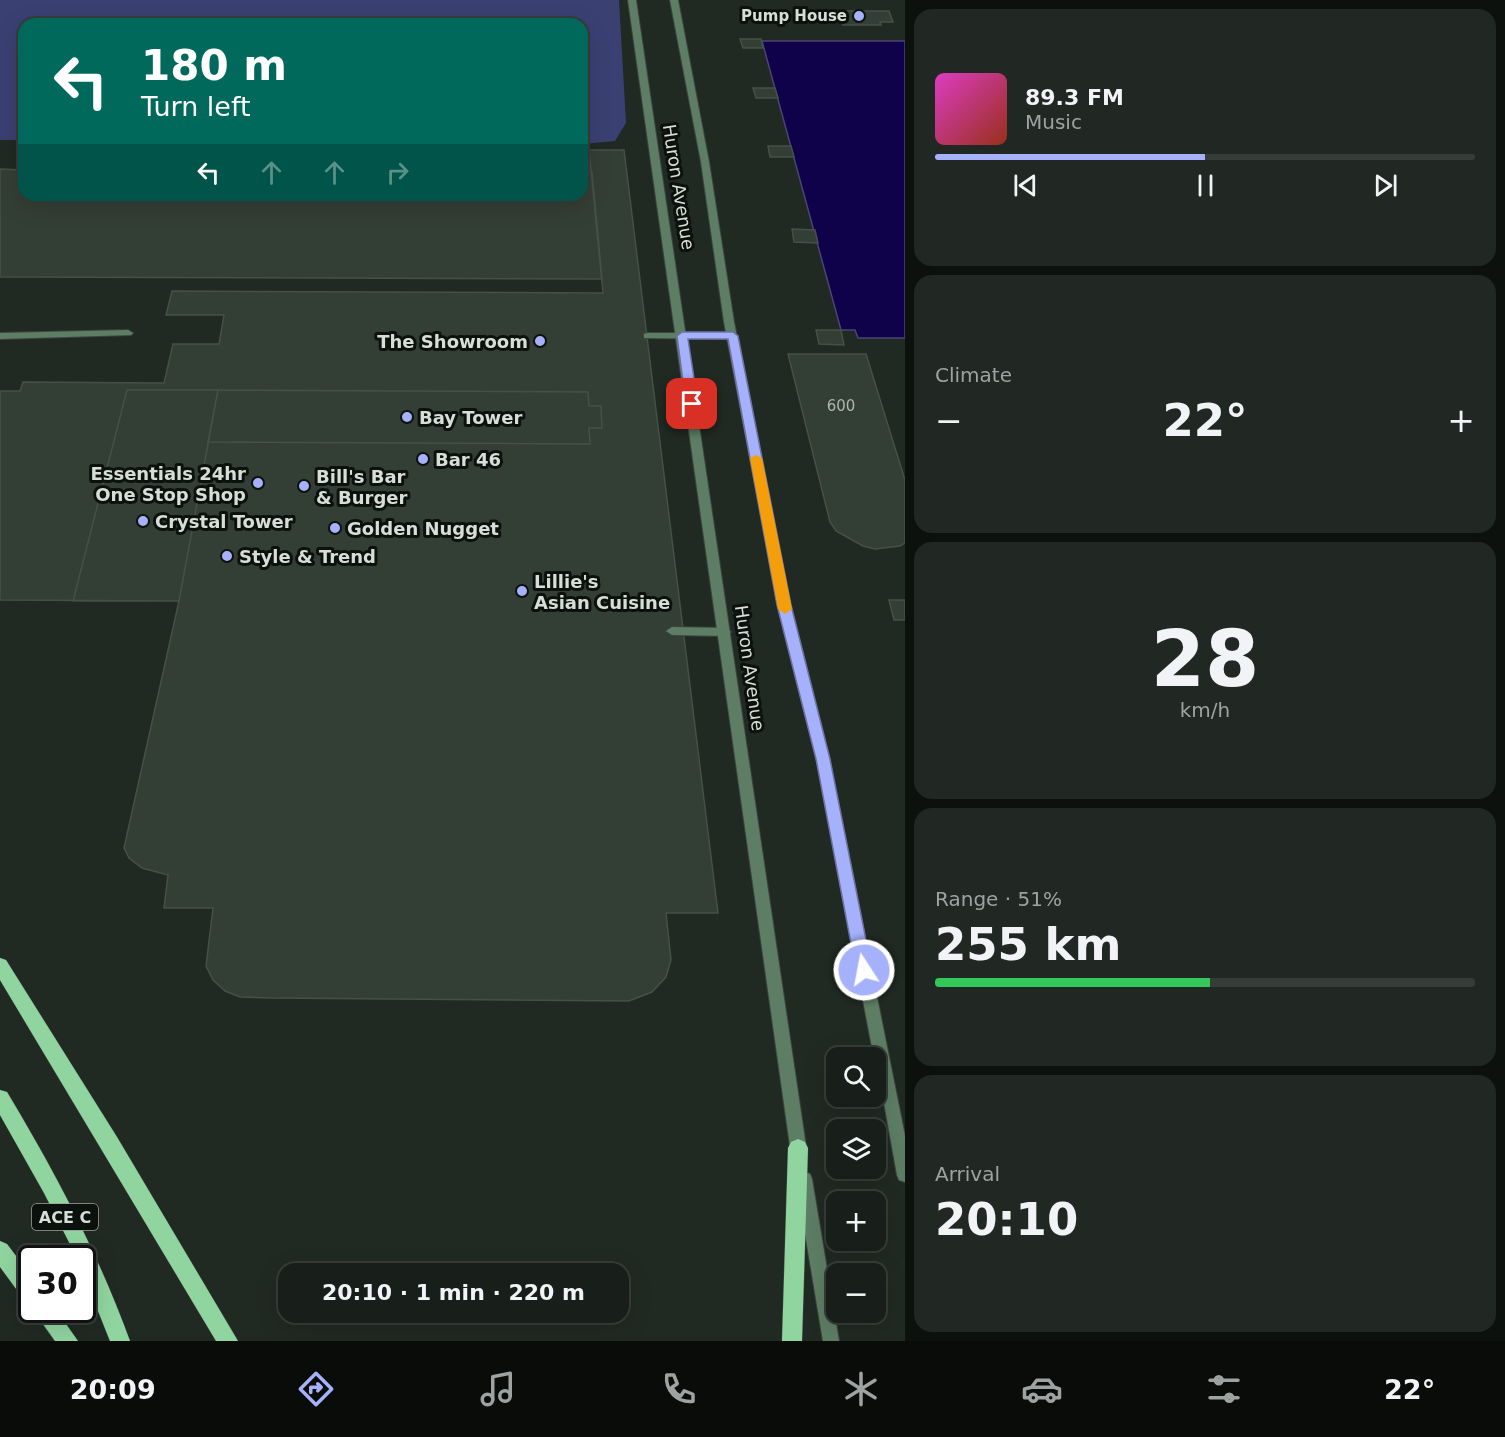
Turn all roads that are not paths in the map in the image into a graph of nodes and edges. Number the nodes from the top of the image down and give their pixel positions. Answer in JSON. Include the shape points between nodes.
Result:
{"nodes":[{"id":1,"x":632,"y":0,"type":"edge"},
{"id":2,"x":674,"y":0,"type":"edge"},
{"id":3,"x":128,"y":333,"type":"dead end"},
{"id":4,"x":0,"y":336,"type":"edge"},
{"id":5,"x":647,"y":336,"type":"dead end"},
{"id":6,"x":682,"y":336,"type":"junction"},
{"id":7,"x":733,"y":336,"type":"junction"},
{"id":8,"x":672,"y":631,"type":"dead end"},
{"id":9,"x":725,"y":632,"type":"junction"},
{"id":10,"x":0,"y":965,"type":"edge"},
{"id":11,"x":0,"y":1098,"type":"edge"},
{"id":12,"x":798,"y":1148,"type":"junction"},
{"id":13,"x":905,"y":1175,"type":"edge"},
{"id":14,"x":0,"y":1251,"type":"edge"},
{"id":15,"x":18,"y":1275,"type":"edge"},
{"id":16,"x":54,"y":1323,"type":"edge"},
{"id":17,"x":68,"y":1341,"type":"edge"},
{"id":18,"x":120,"y":1341,"type":"edge"},
{"id":19,"x":228,"y":1341,"type":"edge"},
{"id":20,"x":792,"y":1341,"type":"edge"},
{"id":21,"x":831,"y":1341,"type":"edge"}],
"edges":[{"from":1,"to":6,"type":"street","name":"Huron Avenue"},
{"from":2,"to":7,"type":"street","name":"Huron Avenue"},
{"from":3,"to":4,"type":"street"},
{"from":5,"to":6,"type":"street"},
{"from":6,"to":7,"type":"street"},
{"from":6,"to":9,"type":"street","name":"Huron Avenue"},
{"from":7,"to":13,"type":"street","name":"Huron Avenue","via":[[784,605],[823,759]]},
{"from":8,"to":9,"type":"street"},
{"from":9,"to":12,"type":"street","name":"Huron Avenue"},
{"from":10,"to":19,"type":"main road"},
{"from":11,"to":18,"type":"main road","number":"ACE C","via":[[84,1255]]},
{"from":12,"to":20,"type":"main road"},
{"from":12,"to":21,"type":"street","name":"Huron Avenue"},
{"from":14,"to":15,"type":"main road"},
{"from":16,"to":17,"type":"main road"}]}
